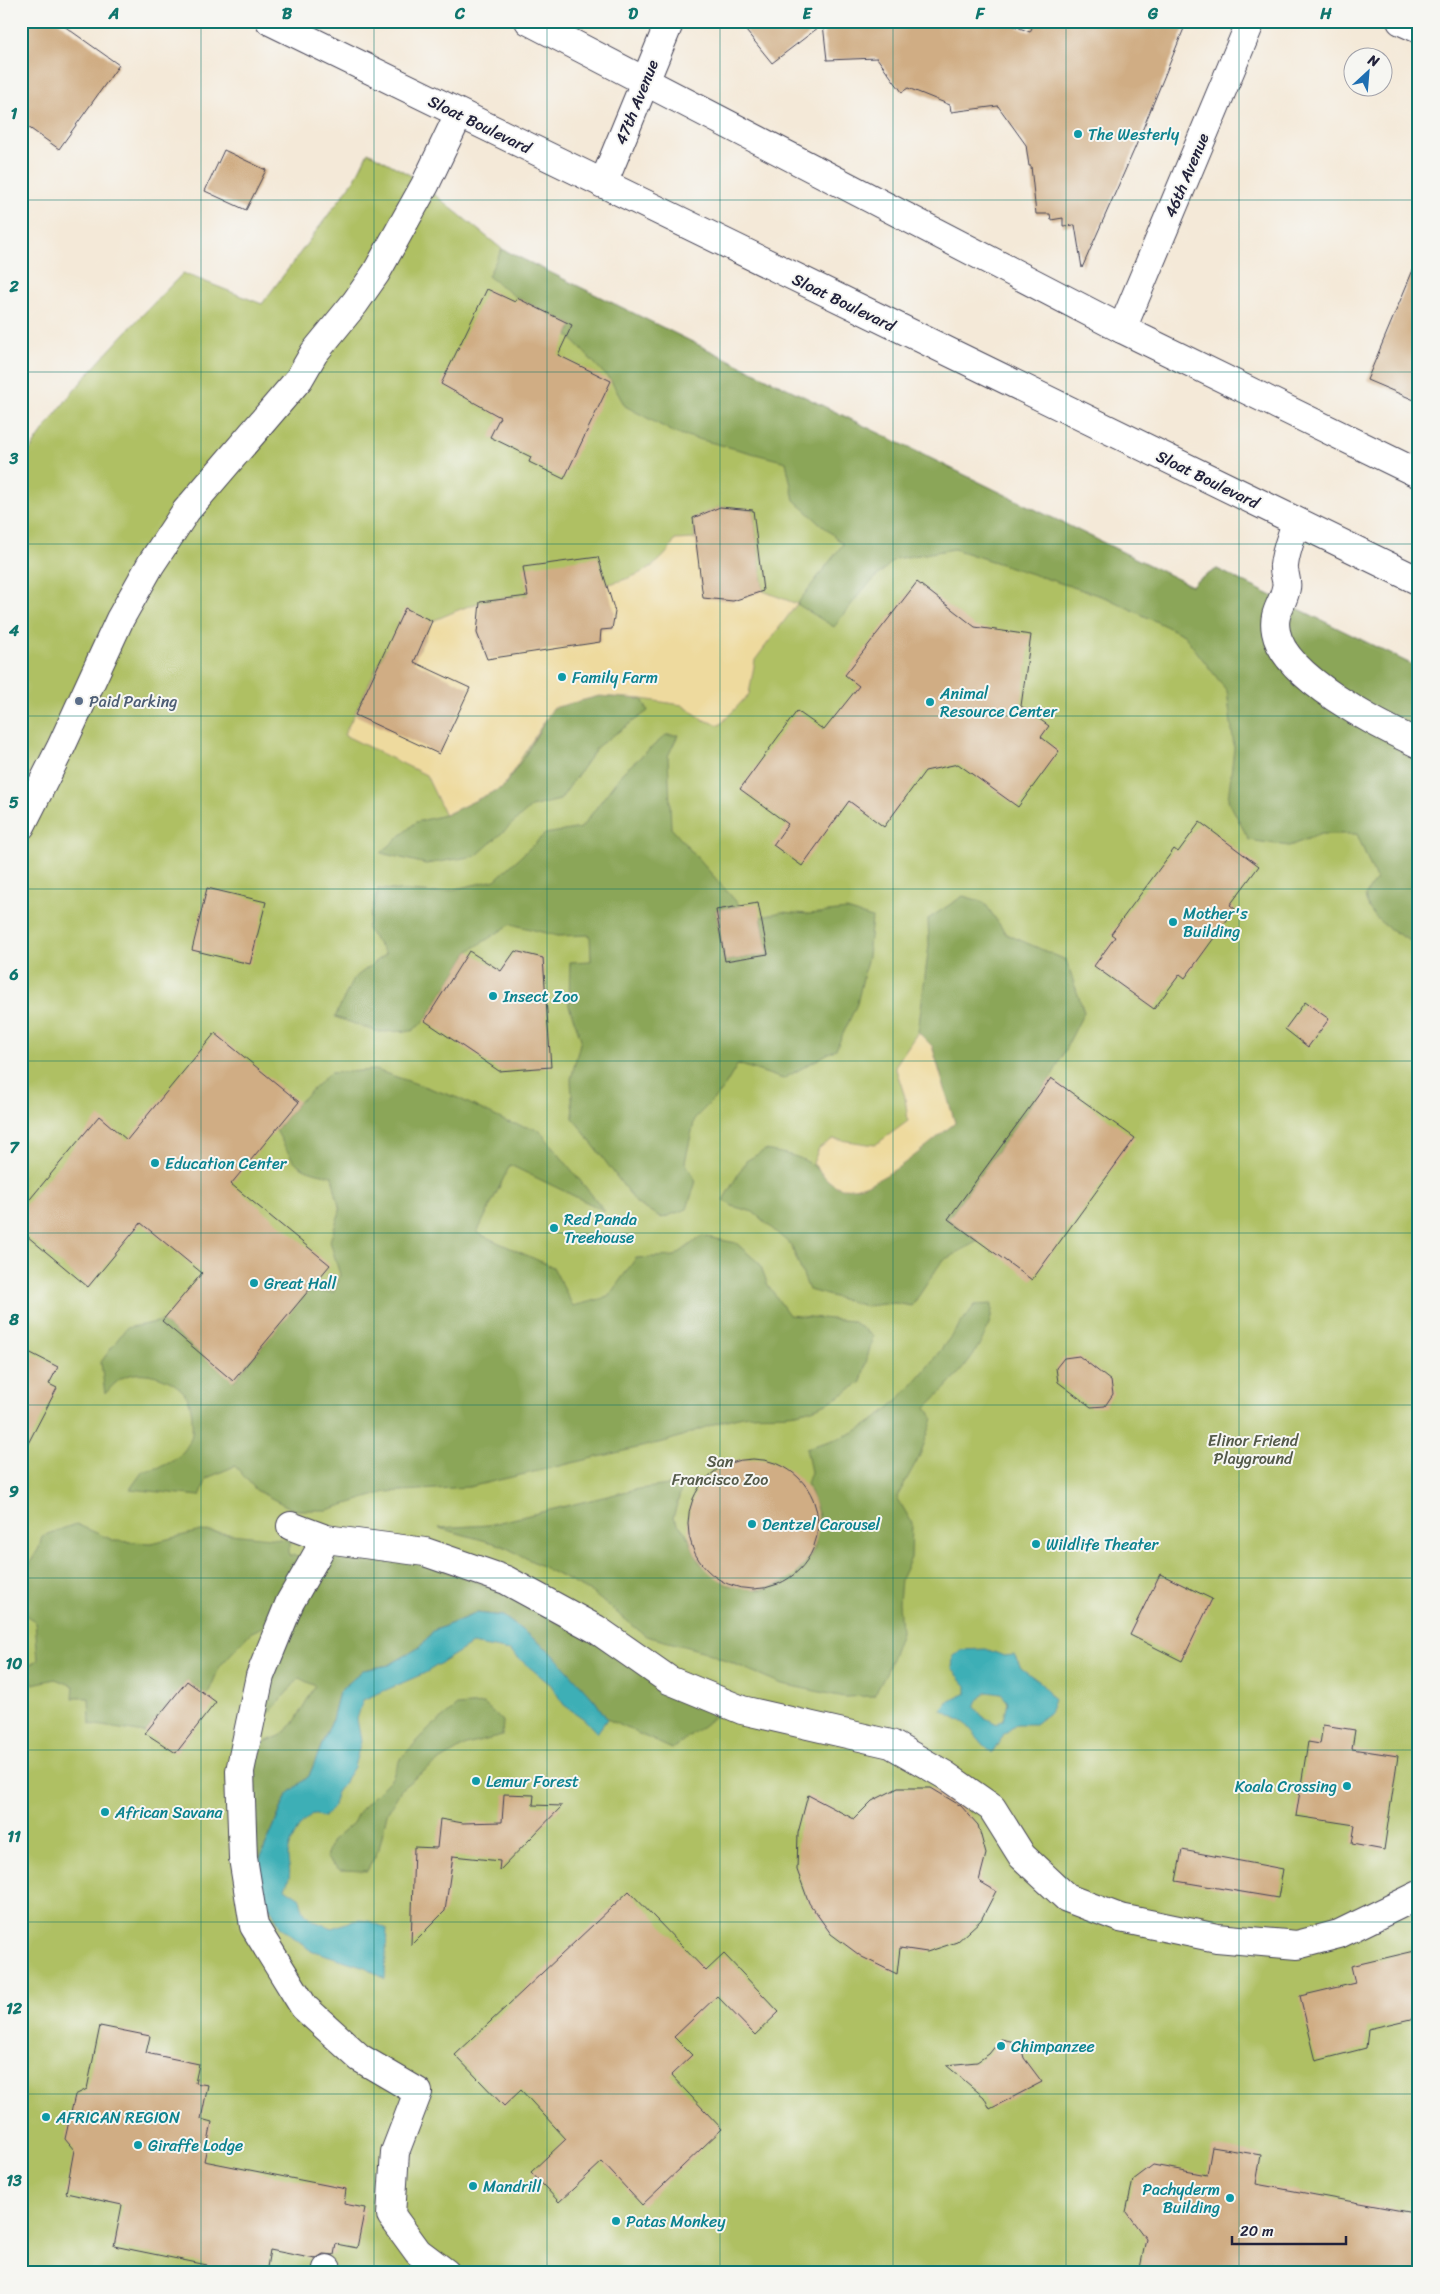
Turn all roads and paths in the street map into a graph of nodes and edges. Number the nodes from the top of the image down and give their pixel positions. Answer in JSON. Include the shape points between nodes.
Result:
{"nodes":[{"id":1,"x":270,"y":21,"type":"edge"},
{"id":2,"x":529,"y":21,"type":"edge"},
{"id":3,"x":670,"y":21,"type":"edge"},
{"id":4,"x":1251,"y":21,"type":"edge"},
{"id":5,"x":1400,"y":21,"type":"edge"},
{"id":6,"x":1419,"y":29,"type":"edge"},
{"id":7,"x":645,"y":81,"type":"junction"},
{"id":8,"x":459,"y":114,"type":"junction"},
{"id":9,"x":603,"y":184,"type":"junction"},
{"id":10,"x":1122,"y":329,"type":"junction"},
{"id":11,"x":1419,"y":474,"type":"edge"},
{"id":12,"x":1296,"y":522,"type":"junction"},
{"id":13,"x":1419,"y":581,"type":"edge"},
{"id":14,"x":1419,"y":744,"type":"edge"},
{"id":15,"x":21,"y":826,"type":"edge"},
{"id":16,"x":291,"y":1526,"type":"dead end"},
{"id":17,"x":326,"y":1539,"type":"junction"},
{"id":18,"x":1419,"y":1895,"type":"edge"},
{"id":19,"x":446,"y":2273,"type":"edge"}],
"edges":[{"from":1,"to":8,"type":"street","name":"Sloat Boulevard"},
{"from":2,"to":7,"type":"street"},
{"from":3,"to":7,"type":"street","name":"47th Avenue"},
{"from":4,"to":10,"type":"street","name":"46th Avenue"},
{"from":5,"to":6,"type":"street"},
{"from":7,"to":9,"type":"street","name":"47th Avenue"},
{"from":7,"to":10,"type":"street"},
{"from":8,"to":9,"type":"street","name":"Sloat Boulevard"},
{"from":8,"to":15,"type":"street","via":[[425,185],[376,273],[314,353],[300,379],[186,511],[151,564],[120,619]]},
{"from":9,"to":12,"type":"street","name":"Sloat Boulevard"},
{"from":10,"to":11,"type":"street"},
{"from":12,"to":13,"type":"street","name":"Sloat Boulevard"},
{"from":12,"to":14,"type":"street","via":[[1284,566],[1286,588],[1275,617],[1281,648],[1308,678],[1328,693]]},
{"from":16,"to":17,"type":"street"},
{"from":17,"to":18,"type":"street","via":[[425,1552],[506,1580],[596,1629],[669,1680],[742,1710],[891,1744],[945,1775],[992,1808],[1022,1856],[1067,1898],[1120,1918],[1217,1938],[1298,1945],[1340,1934]]},
{"from":17,"to":19,"type":"street","via":[[290,1602],[260,1676],[240,1771],[243,1858],[254,1926],[304,2007],[360,2058],[418,2092],[395,2152],[390,2215],[418,2252]]}]}
